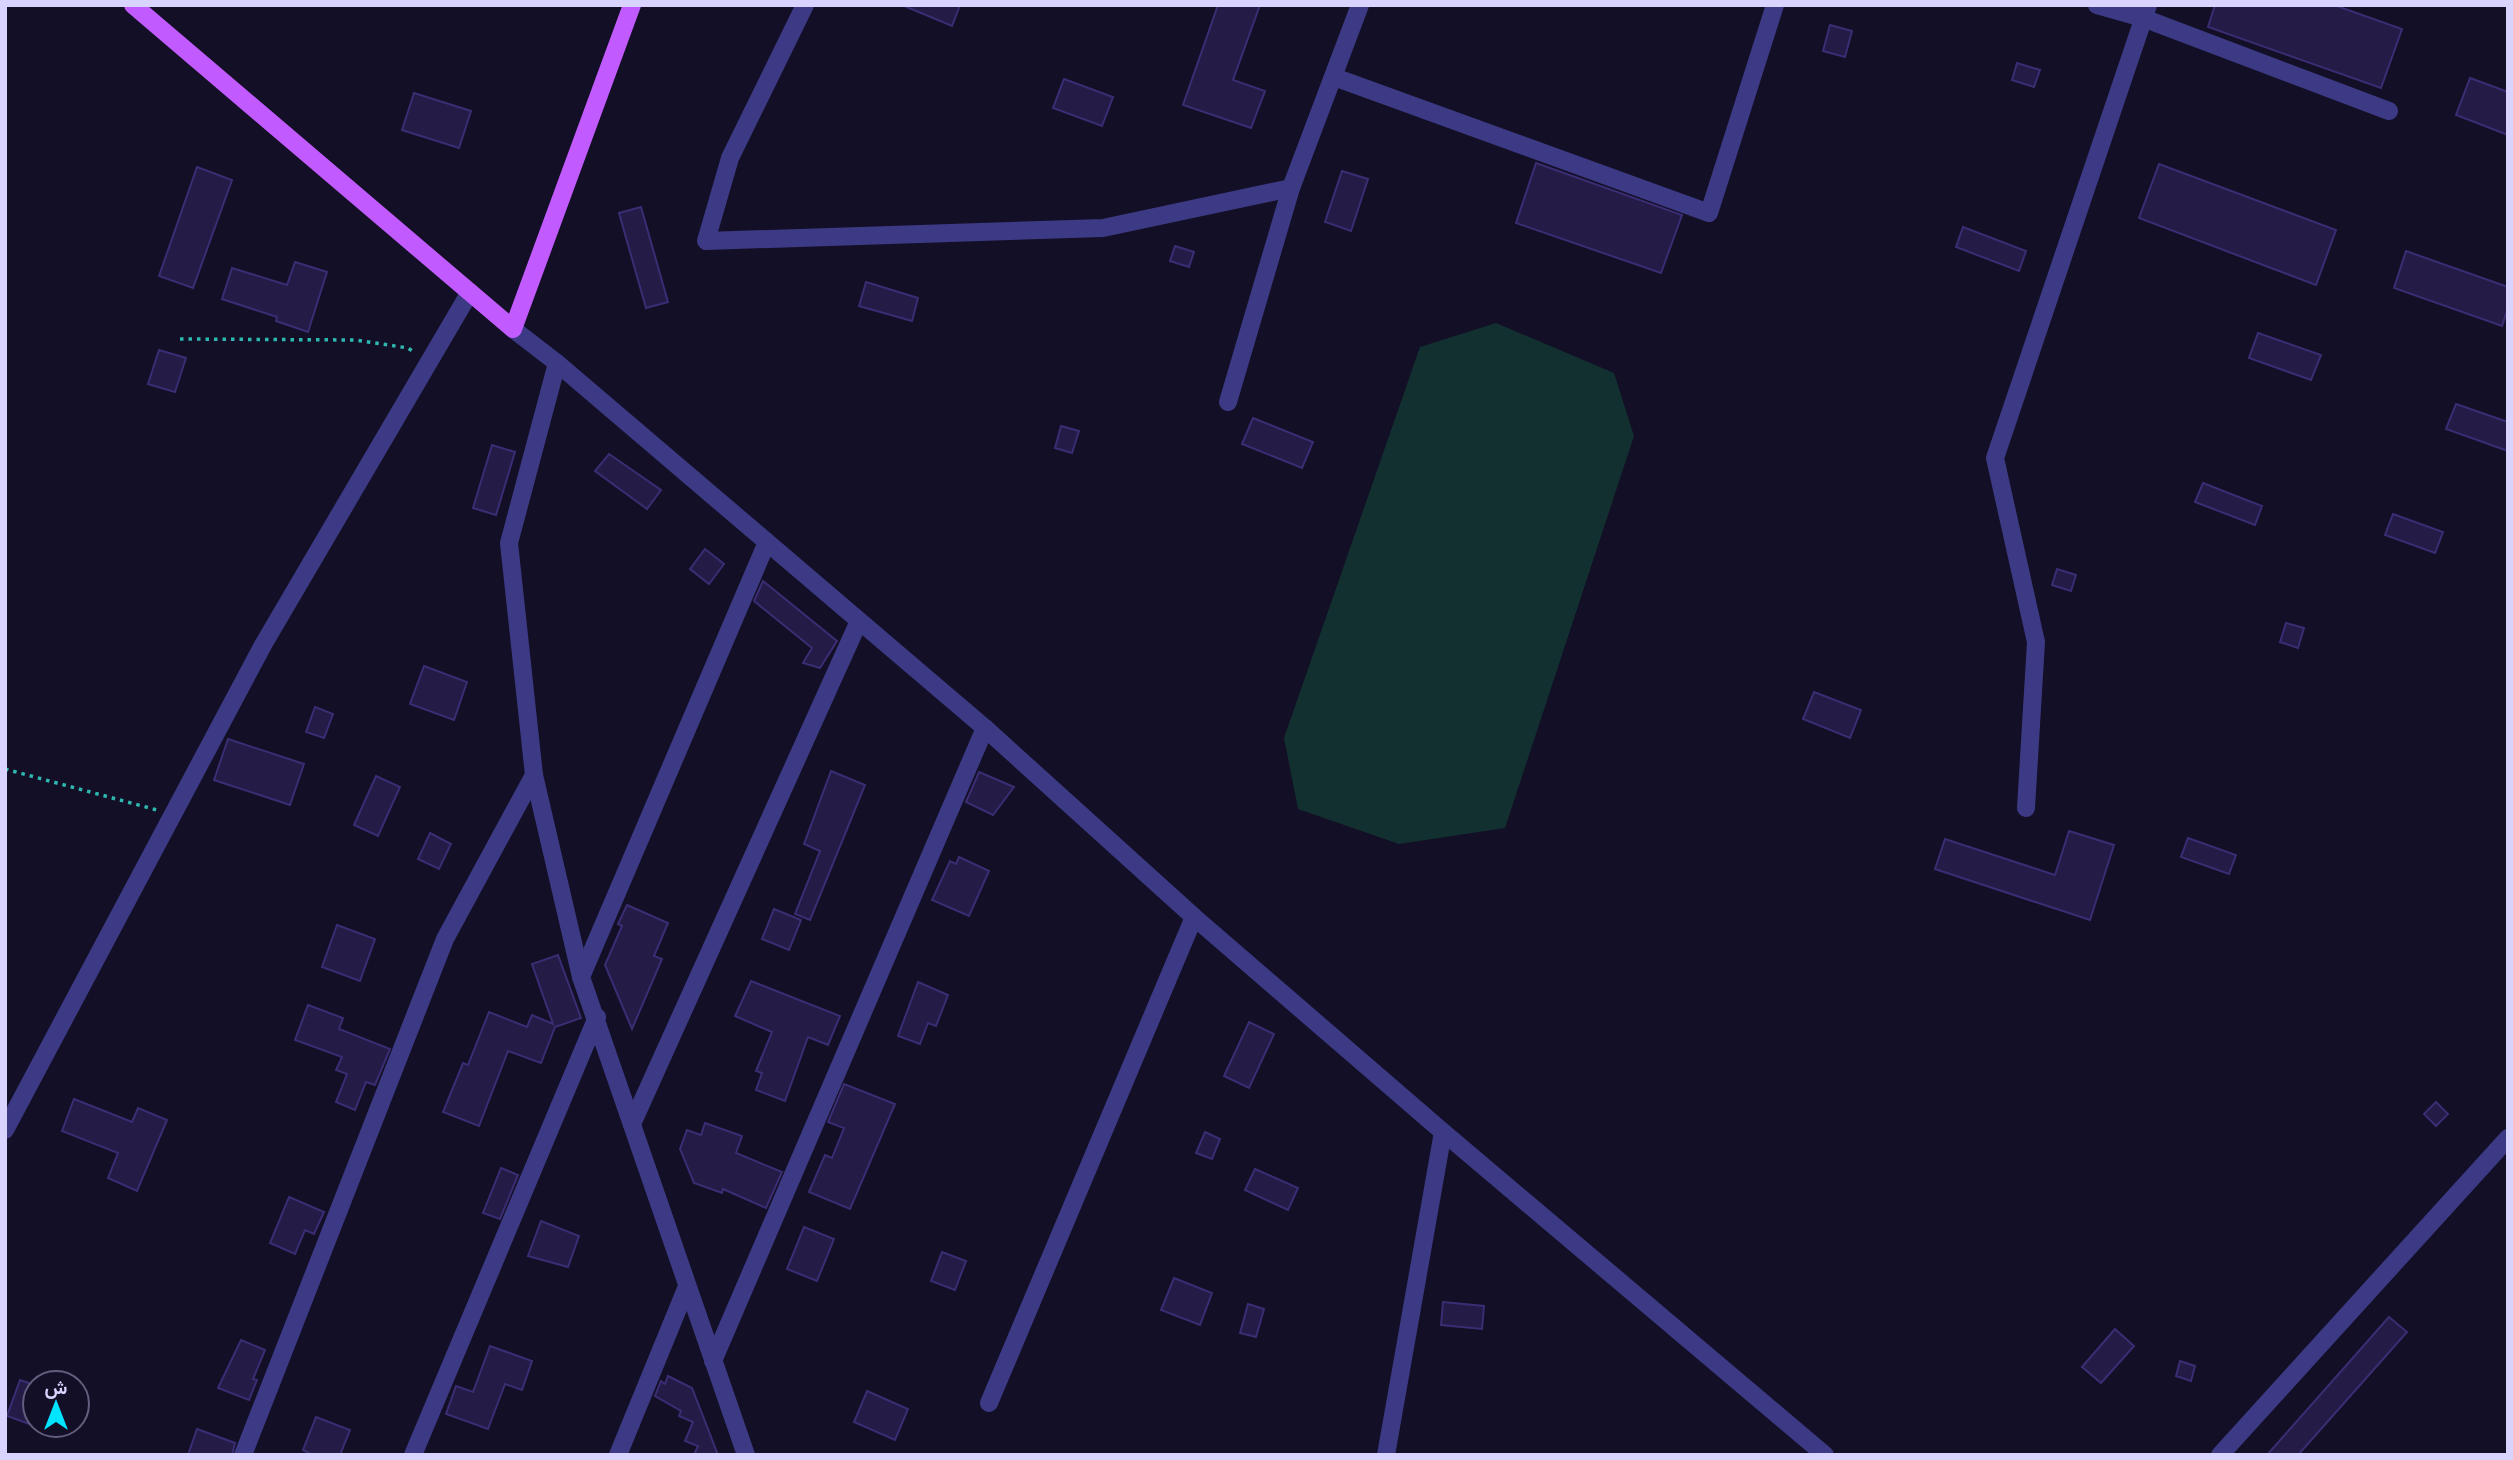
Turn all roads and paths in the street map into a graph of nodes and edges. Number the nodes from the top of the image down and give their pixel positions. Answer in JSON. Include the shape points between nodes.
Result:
{"nodes":[{"id":1,"x":133,"y":5,"type":"edge"},
{"id":2,"x":632,"y":5,"type":"edge"},
{"id":3,"x":805,"y":5,"type":"edge"},
{"id":4,"x":1360,"y":5,"type":"edge"},
{"id":5,"x":1775,"y":5,"type":"edge"},
{"id":6,"x":2097,"y":5,"type":"edge"},
{"id":7,"x":2146,"y":11,"type":"edge"},
{"id":8,"x":1334,"y":77,"type":"junction"},
{"id":9,"x":2389,"y":111,"type":"dead end"},
{"id":10,"x":1291,"y":188,"type":"junction"},
{"id":11,"x":470,"y":292,"type":"junction"},
{"id":12,"x":513,"y":329,"type":"junction"},
{"id":13,"x":180,"y":339,"type":"dead end"},
{"id":14,"x":429,"y":360,"type":"junction"},
{"id":15,"x":557,"y":363,"type":"junction"},
{"id":16,"x":1228,"y":402,"type":"dead end"},
{"id":17,"x":767,"y":542,"type":"junction"},
{"id":18,"x":859,"y":621,"type":"junction"},
{"id":19,"x":985,"y":728,"type":"junction"},
{"id":20,"x":5,"y":769,"type":"edge"},
{"id":21,"x":534,"y":775,"type":"junction"},
{"id":22,"x":2026,"y":808,"type":"dead end"},
{"id":23,"x":173,"y":815,"type":"junction"},
{"id":24,"x":1194,"y":917,"type":"junction"},
{"id":25,"x":580,"y":977,"type":"junction"},
{"id":26,"x":597,"y":1017,"type":"junction"},
{"id":27,"x":632,"y":1124,"type":"junction"},
{"id":28,"x":5,"y":1130,"type":"edge"},
{"id":29,"x":1443,"y":1132,"type":"junction"},
{"id":30,"x":2508,"y":1138,"type":"edge"},
{"id":31,"x":686,"y":1289,"type":"junction"},
{"id":32,"x":713,"y":1361,"type":"junction"},
{"id":33,"x":989,"y":1403,"type":"dead end"},
{"id":34,"x":243,"y":1455,"type":"edge"},
{"id":35,"x":413,"y":1455,"type":"edge"},
{"id":36,"x":618,"y":1455,"type":"edge"},
{"id":37,"x":746,"y":1455,"type":"edge"},
{"id":38,"x":1386,"y":1455,"type":"edge"},
{"id":39,"x":1825,"y":1455,"type":"edge"},
{"id":40,"x":2220,"y":1455,"type":"edge"}],
"edges":[{"from":1,"to":11,"type":"main road"},
{"from":2,"to":12,"type":"main road"},
{"from":3,"to":10,"type":"street","via":[[730,158],[706,241],[1103,228]]},
{"from":4,"to":8,"type":"street"},
{"from":5,"to":8,"type":"street","via":[[1709,213]]},
{"from":6,"to":7,"type":"street"},
{"from":7,"to":9,"type":"street"},
{"from":7,"to":22,"type":"street","via":[[1995,458],[2036,642]]},
{"from":8,"to":10,"type":"street"},
{"from":10,"to":16,"type":"street"},
{"from":11,"to":12,"type":"main road"},
{"from":11,"to":14,"type":"street"},
{"from":12,"to":15,"type":"street"},
{"from":13,"to":14,"type":"path","via":[[355,341],[408,348]]},
{"from":14,"to":23,"type":"street","via":[[263,645]]},
{"from":15,"to":17,"type":"street"},
{"from":15,"to":21,"type":"street","via":[[509,543]]},
{"from":17,"to":18,"type":"street"},
{"from":17,"to":25,"type":"street"},
{"from":18,"to":19,"type":"street"},
{"from":18,"to":27,"type":"street"},
{"from":19,"to":24,"type":"street"},
{"from":19,"to":32,"type":"street"},
{"from":20,"to":23,"type":"path"},
{"from":21,"to":25,"type":"street"},
{"from":21,"to":34,"type":"street","via":[[445,939]]},
{"from":23,"to":28,"type":"street"},
{"from":24,"to":29,"type":"street"},
{"from":24,"to":33,"type":"street"},
{"from":25,"to":26,"type":"street"},
{"from":26,"to":27,"type":"street"},
{"from":26,"to":35,"type":"street"},
{"from":27,"to":31,"type":"street"},
{"from":29,"to":38,"type":"street"},
{"from":29,"to":39,"type":"street"},
{"from":30,"to":40,"type":"street"},
{"from":31,"to":32,"type":"street"},
{"from":31,"to":36,"type":"street"},
{"from":32,"to":37,"type":"street"}]}
